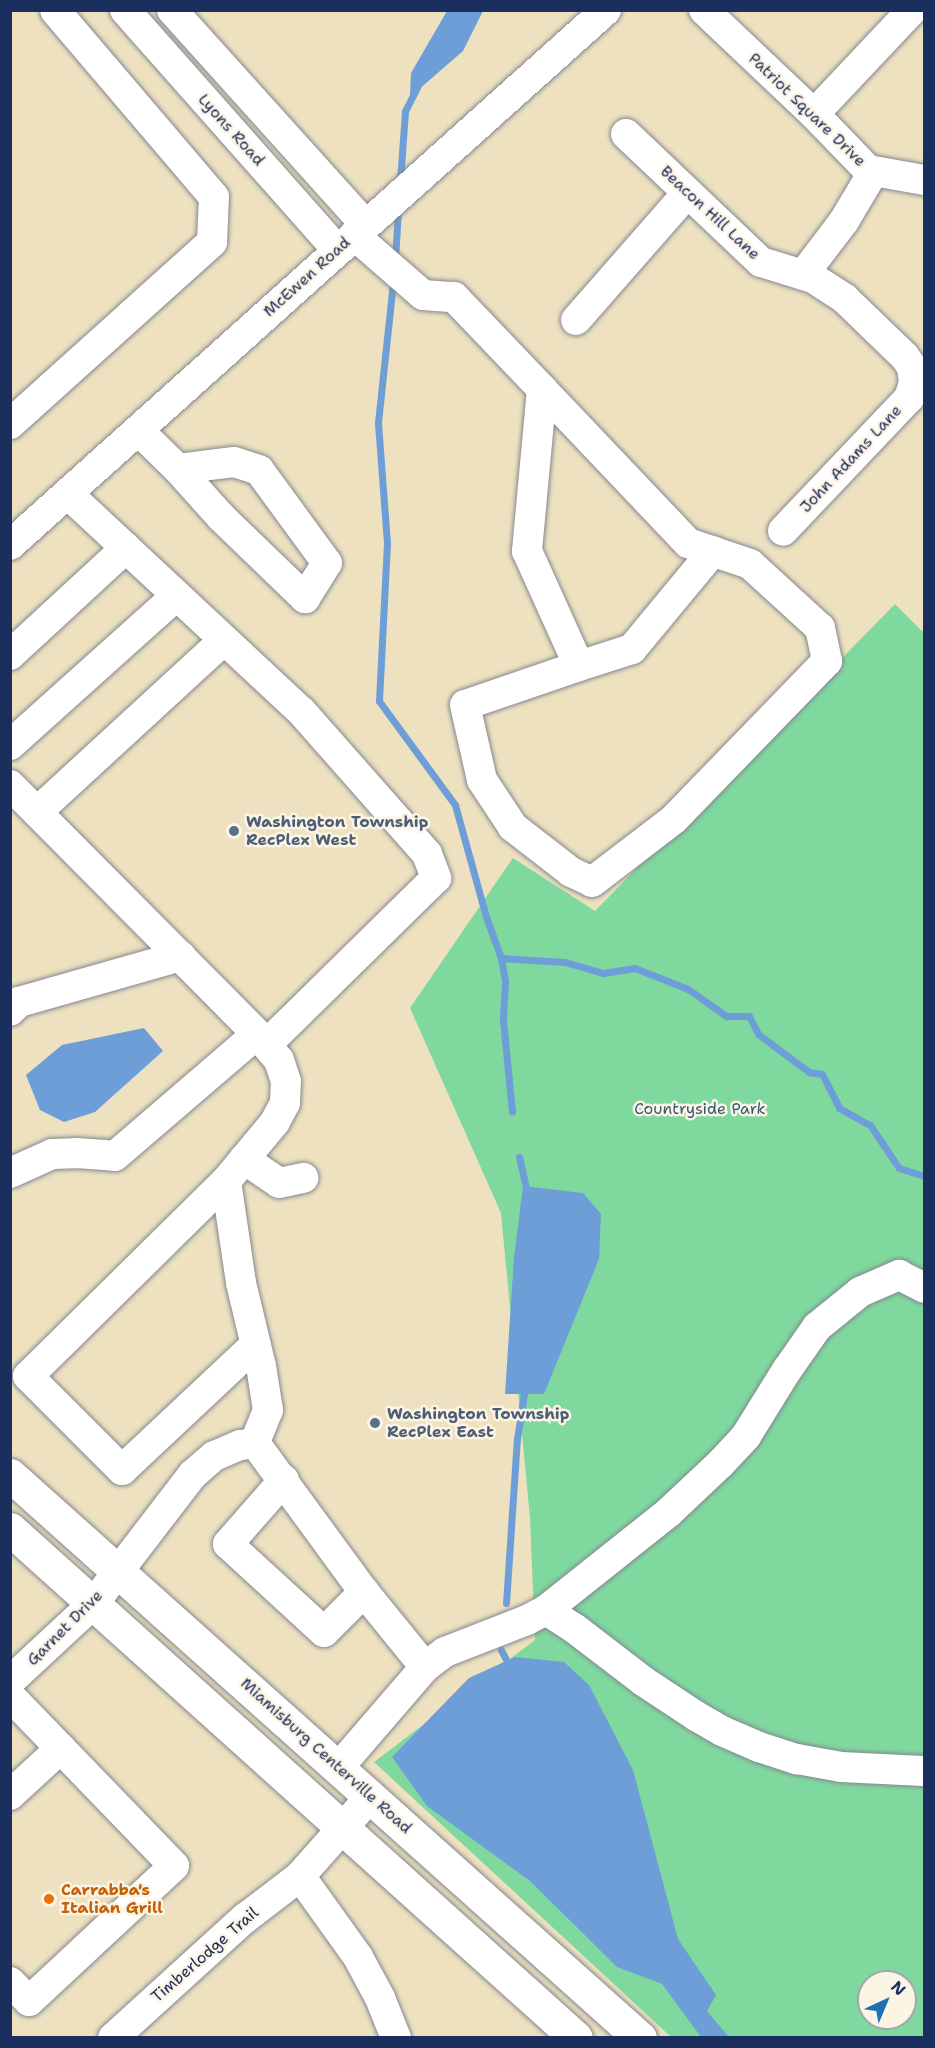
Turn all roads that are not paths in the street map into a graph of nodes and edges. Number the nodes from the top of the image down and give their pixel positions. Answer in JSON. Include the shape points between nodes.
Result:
{"nodes":[{"id":1,"x":55,"y":10,"type":"edge"},
{"id":2,"x":125,"y":10,"type":"edge"},
{"id":3,"x":172,"y":10,"type":"edge"},
{"id":4,"x":606,"y":10,"type":"edge"},
{"id":5,"x":704,"y":10,"type":"edge"},
{"id":6,"x":912,"y":10,"type":"edge"},
{"id":7,"x":814,"y":114,"type":"junction"},
{"id":8,"x":626,"y":134,"type":"dead end"},
{"id":9,"x":868,"y":170,"type":"junction"},
{"id":10,"x":924,"y":180,"type":"edge"},
{"id":11,"x":687,"y":193,"type":"junction"},
{"id":12,"x":352,"y":236,"type":"junction"},
{"id":13,"x":803,"y":275,"type":"junction"},
{"id":14,"x":576,"y":320,"type":"dead end"},
{"id":15,"x":914,"y":383,"type":"joint"},
{"id":16,"x":542,"y":389,"type":"junction"},
{"id":17,"x":10,"y":424,"type":"edge"},
{"id":18,"x":139,"y":431,"type":"junction"},
{"id":19,"x":178,"y":469,"type":"junction"},
{"id":20,"x":68,"y":494,"type":"junction"},
{"id":21,"x":783,"y":531,"type":"dead end"},
{"id":22,"x":10,"y":545,"type":"edge"},
{"id":23,"x":126,"y":548,"type":"junction"},
{"id":24,"x":713,"y":551,"type":"junction"},
{"id":25,"x":177,"y":596,"type":"junction"},
{"id":26,"x":224,"y":640,"type":"junction"},
{"id":27,"x":10,"y":655,"type":"edge"},
{"id":28,"x":579,"y":666,"type":"junction"},
{"id":29,"x":10,"y":745,"type":"edge"},
{"id":30,"x":10,"y":785,"type":"edge"},
{"id":31,"x":37,"y":812,"type":"junction"},
{"id":32,"x":181,"y":956,"type":"junction"},
{"id":33,"x":17,"y":996,"type":"edge"},
{"id":34,"x":261,"y":1040,"type":"junction"},
{"id":35,"x":13,"y":1169,"type":"edge"},
{"id":36,"x":235,"y":1170,"type":"junction"},
{"id":37,"x":303,"y":1178,"type":"dead end"},
{"id":38,"x":924,"y":1288,"type":"edge"},
{"id":39,"x":255,"y":1345,"type":"junction"},
{"id":40,"x":255,"y":1443,"type":"junction"},
{"id":41,"x":10,"y":1475,"type":"edge"},
{"id":42,"x":284,"y":1480,"type":"junction"},
{"id":43,"x":10,"y":1529,"type":"edge"},
{"id":44,"x":119,"y":1573,"type":"junction"},
{"id":45,"x":364,"y":1592,"type":"junction"},
{"id":46,"x":94,"y":1602,"type":"junction"},
{"id":47,"x":546,"y":1610,"type":"junction"},
{"id":48,"x":425,"y":1666,"type":"junction"},
{"id":49,"x":10,"y":1681,"type":"edge"},
{"id":50,"x":10,"y":1696,"type":"edge"},
{"id":51,"x":61,"y":1748,"type":"junction"},
{"id":52,"x":339,"y":1767,"type":"junction"},
{"id":53,"x":924,"y":1771,"type":"edge"},
{"id":54,"x":10,"y":1795,"type":"edge"},
{"id":55,"x":371,"y":1796,"type":"junction"},
{"id":56,"x":343,"y":1827,"type":"junction"},
{"id":57,"x":300,"y":1876,"type":"junction"},
{"id":58,"x":17,"y":2001,"type":"edge"},
{"id":59,"x":113,"y":2037,"type":"edge"},
{"id":60,"x":396,"y":2037,"type":"edge"},
{"id":61,"x":576,"y":2037,"type":"edge"},
{"id":62,"x":640,"y":2037,"type":"edge"}],
"edges":[{"from":1,"to":17,"type":"street","via":[[214,197],[212,242]]},
{"from":2,"to":12,"type":"street","name":"Lyons Road"},
{"from":3,"to":12,"type":"street"},
{"from":4,"to":12,"type":"street","name":"McEwen Road"},
{"from":5,"to":7,"type":"street","name":"Patriot Square Drive"},
{"from":6,"to":7,"type":"street"},
{"from":7,"to":9,"type":"street","name":"Patriot Square Drive"},
{"from":8,"to":11,"type":"street","name":"Beacon Hill Lane"},
{"from":9,"to":10,"type":"street","name":"Patriot Square Drive"},
{"from":9,"to":13,"type":"street","via":[[869,179],[844,221]]},
{"from":11,"to":13,"type":"street","name":"Beacon Hill Lane","via":[[761,262]]},
{"from":11,"to":14,"type":"street"},
{"from":12,"to":16,"type":"street","via":[[423,295],[454,297]]},
{"from":12,"to":18,"type":"street","name":"McEwen Road"},
{"from":13,"to":15,"type":"street","name":"Beacon Hill Lane","via":[[845,299],[905,357],[912,367]]},
{"from":15,"to":21,"type":"street","name":"John Adams Lane","via":[[909,398]]},
{"from":16,"to":24,"type":"street","via":[[688,543]]},
{"from":16,"to":28,"type":"street","via":[[526,551]]},
{"from":18,"to":19,"type":"street"},
{"from":18,"to":20,"type":"street","name":"McEwen Road"},
{"from":19,"to":19,"type":"street","via":[[221,518],[305,598],[327,563],[259,470],[234,462]]},
{"from":20,"to":22,"type":"street","name":"McEwen Road"},
{"from":20,"to":23,"type":"street"},
{"from":23,"to":25,"type":"street"},
{"from":23,"to":27,"type":"street"},
{"from":24,"to":28,"type":"street","via":[[632,649]]},
{"from":24,"to":28,"type":"street","via":[[750,564],[820,628],[827,662],[674,819],[592,882],[571,872],[513,827],[482,780],[465,705]]},
{"from":25,"to":26,"type":"street"},
{"from":25,"to":29,"type":"street"},
{"from":26,"to":31,"type":"street"},
{"from":26,"to":34,"type":"street","via":[[301,711],[427,854],[436,878]]},
{"from":30,"to":31,"type":"street"},
{"from":31,"to":32,"type":"street"},
{"from":32,"to":33,"type":"street"},
{"from":32,"to":34,"type":"street"},
{"from":34,"to":35,"type":"street","via":[[115,1156],[52,1154]]},
{"from":34,"to":36,"type":"street","via":[[279,1060],[286,1081],[285,1103],[276,1122]]},
{"from":36,"to":37,"type":"street","via":[[279,1183]]},
{"from":36,"to":39,"type":"street","via":[[231,1227]]},
{"from":36,"to":39,"type":"street","via":[[28,1376],[122,1470]]},
{"from":38,"to":47,"type":"street","via":[[899,1275],[860,1292],[817,1327],[746,1436],[721,1463],[669,1512]]},
{"from":39,"to":40,"type":"street","via":[[268,1410]]},
{"from":40,"to":42,"type":"street"},
{"from":40,"to":44,"type":"street","name":"Garnet Drive","via":[[214,1456],[193,1474]]},
{"from":41,"to":44,"type":"main road","name":"Miamisburg Centerville Road"},
{"from":42,"to":45,"type":"street"},
{"from":42,"to":45,"type":"street","via":[[228,1544],[324,1632]]},
{"from":43,"to":46,"type":"main road"},
{"from":44,"to":46,"type":"street","name":"Garnet Drive"},
{"from":44,"to":52,"type":"main road","name":"Miamisburg Centerville Road"},
{"from":45,"to":48,"type":"street"},
{"from":46,"to":49,"type":"street","name":"Garnet Drive"},
{"from":46,"to":56,"type":"main road"},
{"from":47,"to":48,"type":"street","via":[[445,1652]]},
{"from":47,"to":53,"type":"street","via":[[678,1704],[750,1743],[797,1759],[841,1767]]},
{"from":48,"to":52,"type":"street"},
{"from":50,"to":51,"type":"street"},
{"from":51,"to":54,"type":"street"},
{"from":51,"to":58,"type":"street","via":[[174,1866]]},
{"from":52,"to":55,"type":"main road","name":"Miamisburg Centerville Road"},
{"from":55,"to":56,"type":"street","name":"Timberlodge Trail"},
{"from":55,"to":62,"type":"main road","name":"Miamisburg Centerville Road"},
{"from":56,"to":57,"type":"street","name":"Timberlodge Trail"},
{"from":56,"to":61,"type":"main road"},
{"from":57,"to":59,"type":"street","name":"Timberlodge Trail","via":[[244,1919]]},
{"from":57,"to":60,"type":"street","via":[[358,1957]]}]}
